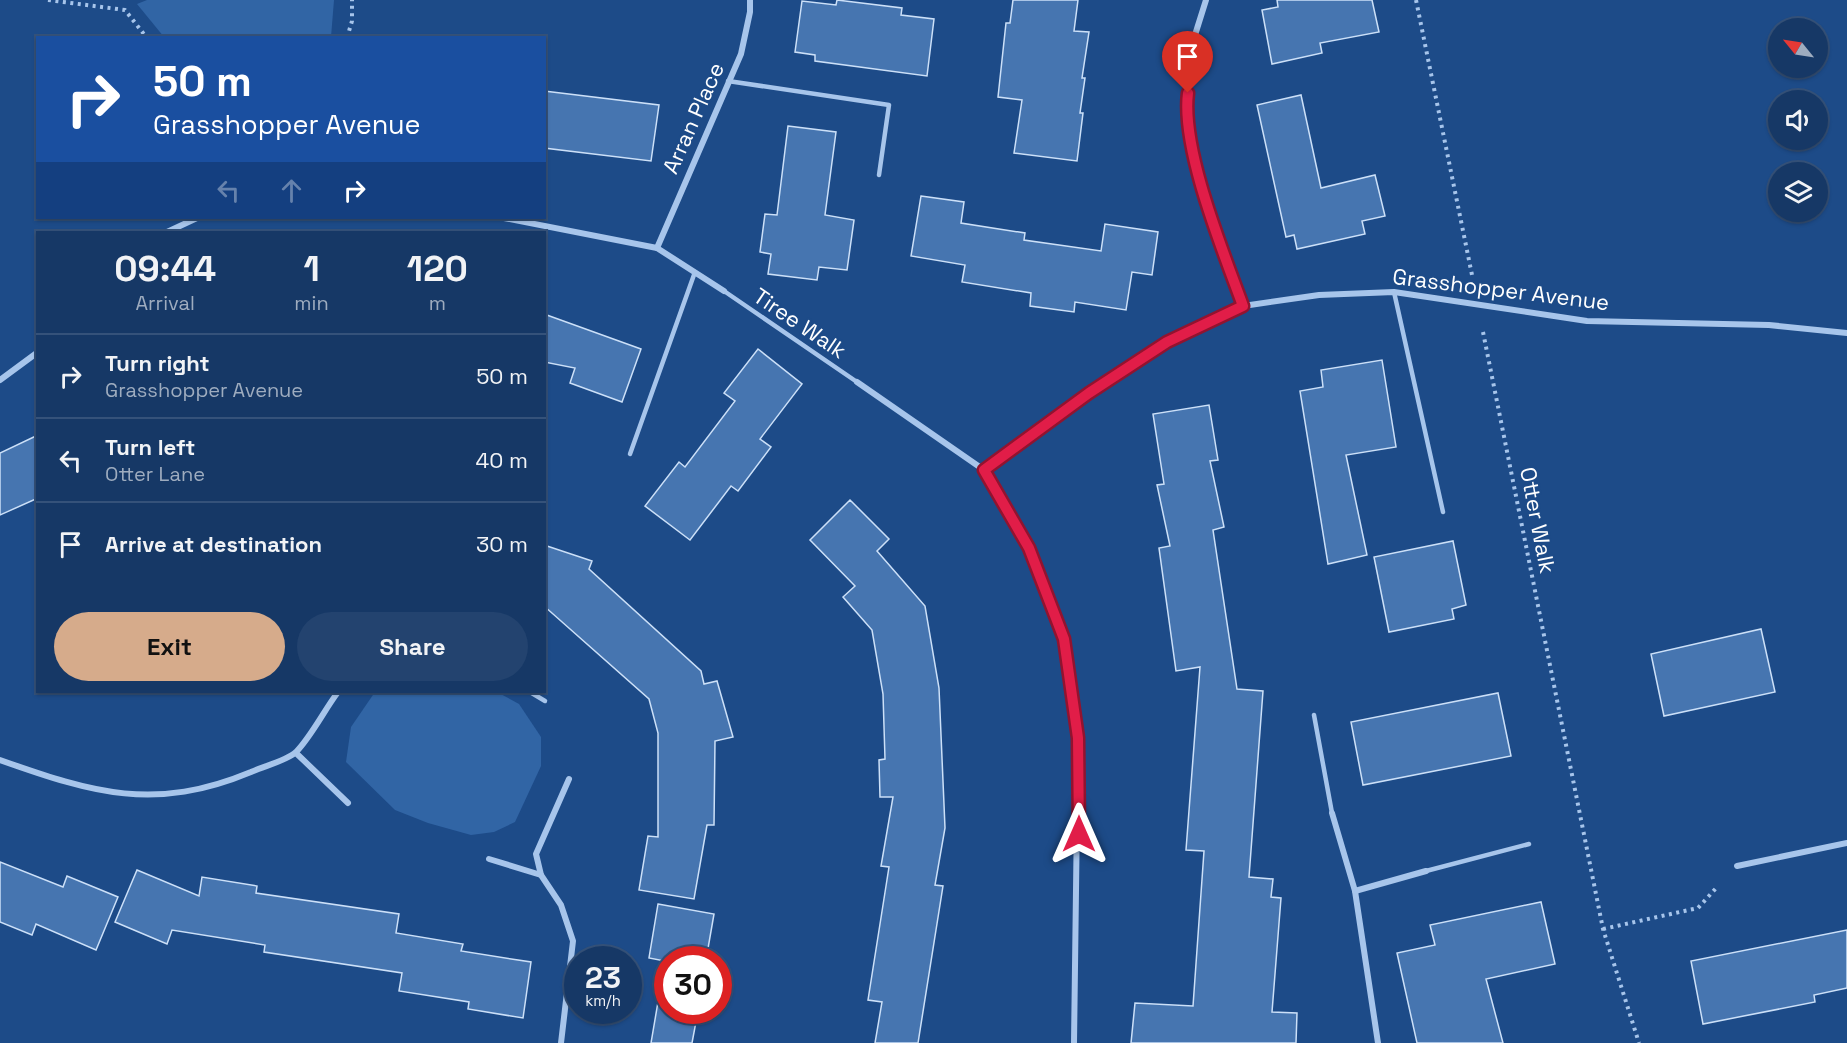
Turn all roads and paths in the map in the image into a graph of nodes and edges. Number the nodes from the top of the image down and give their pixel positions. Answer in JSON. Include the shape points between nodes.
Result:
{"nodes":[{"id":1,"x":48,"y":0,"type":"edge"},
{"id":2,"x":352,"y":0,"type":"edge"},
{"id":3,"x":750,"y":0,"type":"edge"},
{"id":4,"x":1206,"y":0,"type":"edge"},
{"id":5,"x":1416,"y":0,"type":"edge"},
{"id":6,"x":145,"y":36,"type":"edge"},
{"id":7,"x":348,"y":36,"type":"edge"},
{"id":8,"x":728,"y":81,"type":"junction"},
{"id":9,"x":879,"y":175,"type":"dead end"},
{"id":10,"x":195,"y":219,"type":"edge"},
{"id":11,"x":509,"y":219,"type":"edge"},
{"id":12,"x":169,"y":231,"type":"edge"},
{"id":13,"x":657,"y":248,"type":"junction"},
{"id":14,"x":695,"y":272,"type":"junction"},
{"id":15,"x":724,"y":291,"type":"joint"},
{"id":16,"x":1394,"y":292,"type":"junction"},
{"id":17,"x":1477,"y":302,"type":"junction"},
{"id":18,"x":1243,"y":306,"type":"junction"},
{"id":19,"x":1847,"y":333,"type":"edge"},
{"id":20,"x":36,"y":353,"type":"edge"},
{"id":21,"x":0,"y":380,"type":"edge"},
{"id":22,"x":857,"y":382,"type":"joint"},
{"id":23,"x":630,"y":454,"type":"dead end"},
{"id":24,"x":984,"y":470,"type":"junction"},
{"id":25,"x":1443,"y":512,"type":"dead end"},
{"id":26,"x":337,"y":693,"type":"edge"},
{"id":27,"x":532,"y":693,"type":"edge"},
{"id":28,"x":545,"y":701,"type":"dead end"},
{"id":29,"x":1314,"y":715,"type":"dead end"},
{"id":30,"x":296,"y":753,"type":"junction"},
{"id":31,"x":0,"y":760,"type":"edge"},
{"id":32,"x":569,"y":779,"type":"dead end"},
{"id":33,"x":348,"y":803,"type":"dead end"},
{"id":34,"x":1332,"y":813,"type":"joint"},
{"id":35,"x":1847,"y":843,"type":"edge"},
{"id":36,"x":1529,"y":844,"type":"dead end"},
{"id":37,"x":489,"y":859,"type":"dead end"},
{"id":38,"x":1737,"y":866,"type":"joint"},
{"id":39,"x":1426,"y":871,"type":"joint"},
{"id":40,"x":541,"y":875,"type":"junction"},
{"id":41,"x":1355,"y":891,"type":"junction"},
{"id":42,"x":1603,"y":929,"type":"junction"},
{"id":43,"x":561,"y":1043,"type":"edge"},
{"id":44,"x":1074,"y":1043,"type":"edge"},
{"id":45,"x":1378,"y":1043,"type":"edge"},
{"id":46,"x":1639,"y":1043,"type":"edge"}],
"edges":[{"from":1,"to":6,"type":"path","via":[[124,10]]},
{"from":2,"to":7,"type":"path"},
{"from":3,"to":8,"type":"street","name":"Arran Place","via":[[741,54]]},
{"from":4,"to":18,"type":"street","via":[[1195,35],[1186,112],[1206,201]]},
{"from":5,"to":17,"type":"path","name":"Otter Walk"},
{"from":8,"to":9,"type":"lane","via":[[889,105]]},
{"from":8,"to":13,"type":"street","name":"Arran Place"},
{"from":10,"to":12,"type":"street"},
{"from":11,"to":13,"type":"street"},
{"from":13,"to":14,"type":"street"},
{"from":14,"to":15,"type":"street"},
{"from":14,"to":23,"type":"lane"},
{"from":15,"to":22,"type":"lane","name":"Tiree Walk"},
{"from":16,"to":17,"type":"street","name":"Grasshopper Avenue"},
{"from":16,"to":18,"type":"street","name":"Grasshopper Avenue","via":[[1319,295]]},
{"from":16,"to":25,"type":"lane"},
{"from":17,"to":19,"type":"street","name":"Grasshopper Avenue","via":[[1587,321],[1769,325]]},
{"from":17,"to":42,"type":"path","name":"Otter Walk"},
{"from":18,"to":24,"type":"street","name":"Grasshopper Avenue","via":[[1167,342]]},
{"from":20,"to":21,"type":"street"},
{"from":22,"to":24,"type":"street"},
{"from":24,"to":44,"type":"street","via":[[1029,548],[1064,639],[1078,738]]},
{"from":26,"to":30,"type":"street"},
{"from":27,"to":28,"type":"lane"},
{"from":29,"to":34,"type":"lane"},
{"from":30,"to":31,"type":"street","via":[[220,784],[183,793],[134,796],[68,784]]},
{"from":30,"to":33,"type":"street"},
{"from":32,"to":40,"type":"street","via":[[536,854]]},
{"from":34,"to":41,"type":"street"},
{"from":35,"to":38,"type":"street"},
{"from":36,"to":39,"type":"lane"},
{"from":37,"to":40,"type":"street"},
{"from":38,"to":42,"type":"path","via":[[1698,908]]},
{"from":39,"to":41,"type":"street"},
{"from":40,"to":43,"type":"street","via":[[561,905],[573,941]]},
{"from":41,"to":45,"type":"street"},
{"from":42,"to":46,"type":"path","name":"Otter Walk"}]}
